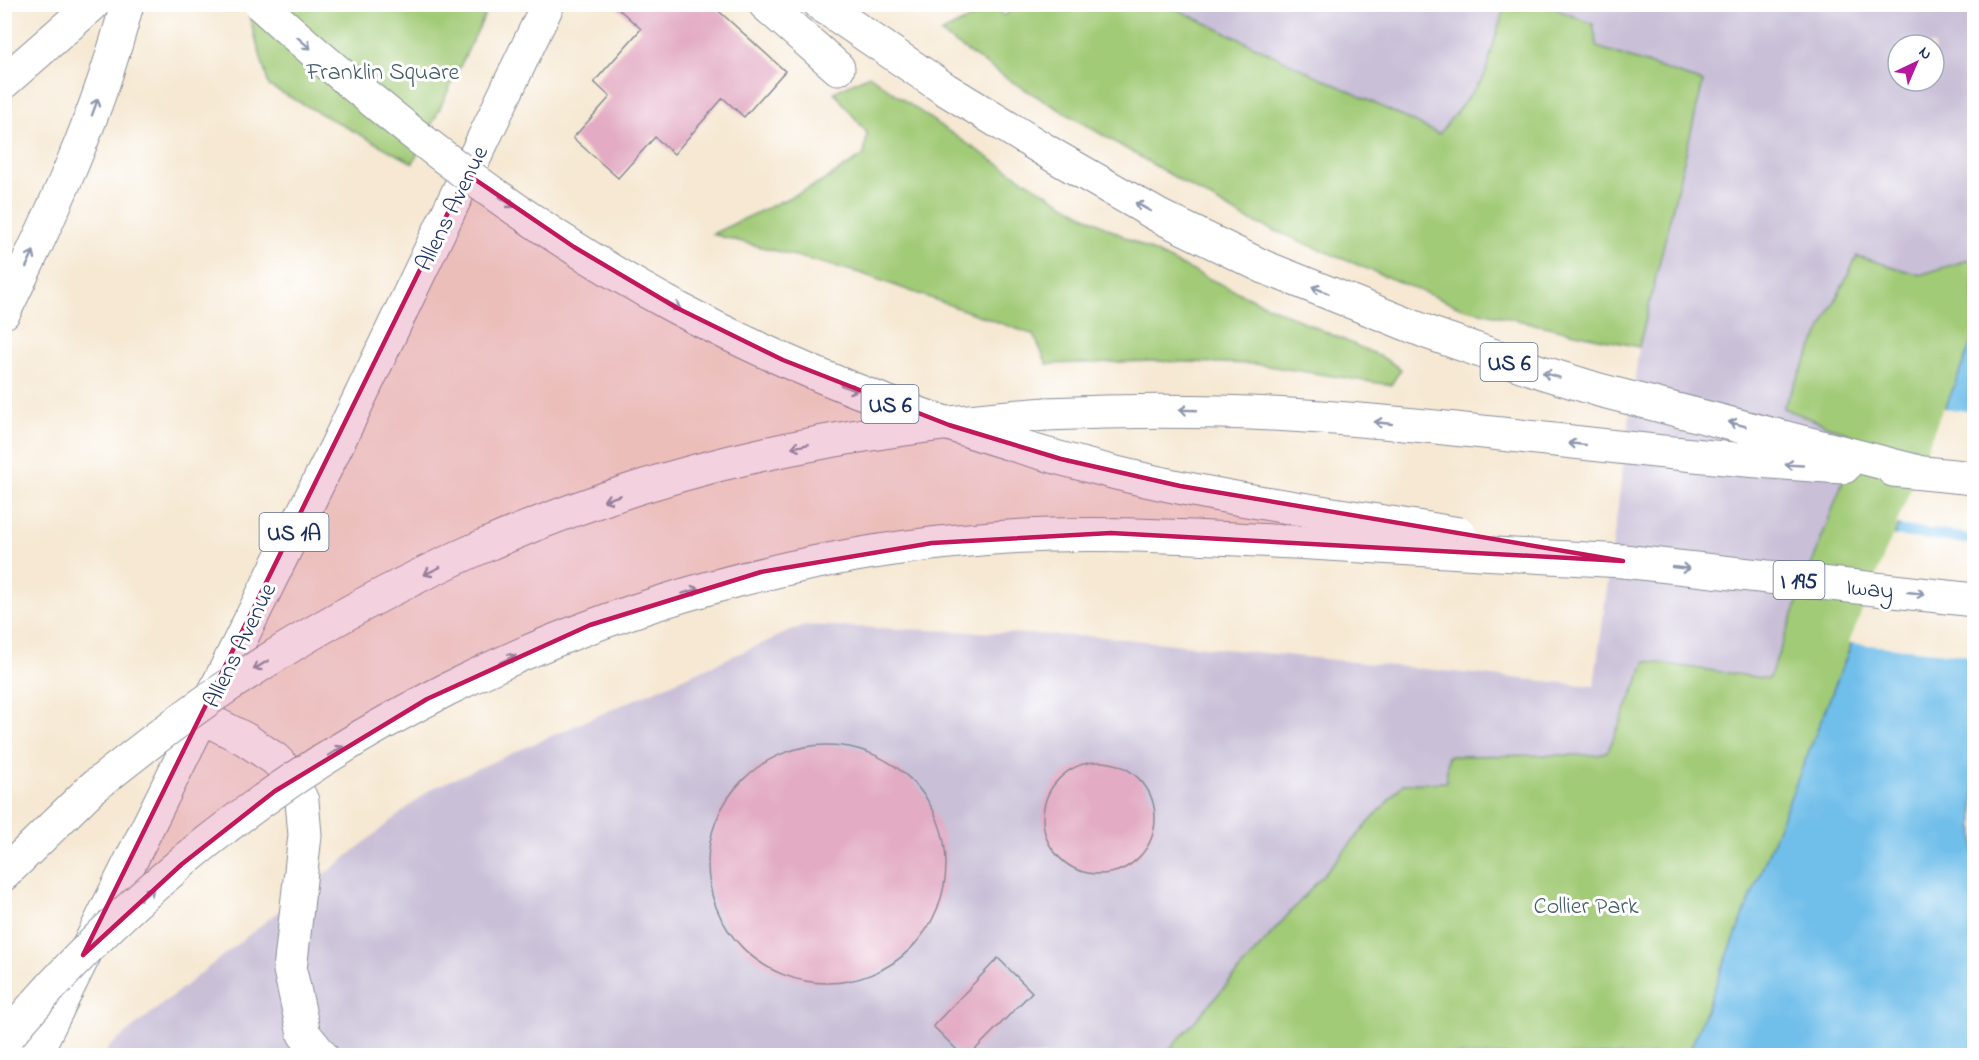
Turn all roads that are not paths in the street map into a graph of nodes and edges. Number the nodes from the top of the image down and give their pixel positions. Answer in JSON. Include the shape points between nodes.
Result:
{"nodes":[{"id":1,"x":93,"y":4,"type":"edge"},
{"id":2,"x":127,"y":4,"type":"edge"},
{"id":3,"x":260,"y":4,"type":"edge"},
{"id":4,"x":549,"y":4,"type":"edge"},
{"id":5,"x":765,"y":4,"type":"edge"},
{"id":6,"x":820,"y":4,"type":"edge"},
{"id":7,"x":852,"y":4,"type":"edge"},
{"id":8,"x":838,"y":68,"type":"dead end"},
{"id":9,"x":4,"y":82,"type":"edge"},
{"id":10,"x":994,"y":119,"type":"junction"},
{"id":11,"x":4,"y":312,"type":"edge"},
{"id":12,"x":1915,"y":471,"type":"junction"},
{"id":13,"x":1974,"y":478,"type":"edge"},
{"id":14,"x":1623,"y":561,"type":"junction"},
{"id":15,"x":1974,"y":600,"type":"edge"},
{"id":16,"x":202,"y":717,"type":"junction"},
{"id":17,"x":91,"y":789,"type":"junction"},
{"id":18,"x":4,"y":852,"type":"edge"},
{"id":19,"x":4,"y":874,"type":"edge"},
{"id":20,"x":4,"y":1041,"type":"edge"},
{"id":21,"x":34,"y":1056,"type":"edge"},
{"id":22,"x":322,"y":1056,"type":"edge"}],
"edges":[{"from":1,"to":9,"type":"main road"},
{"from":11,"to":2,"type":"main road","one_way":true,"via":[[75,162],[106,78]]},
{"from":3,"to":14,"type":"main road","number":"US 6","one_way":true,"bridge":true,"via":[[428,146],[574,247],[677,308],[839,384],[1005,443],[1120,474]]},
{"from":4,"to":16,"type":"main road","name":"Allens Avenue","number":"US 1A"},
{"from":5,"to":8,"type":"main road"},
{"from":6,"to":10,"type":"main road","number":"US 6"},
{"from":7,"to":10,"type":"main road"},
{"from":12,"to":10,"type":"main road","number":"US 6","one_way":true,"via":[[1599,390],[1486,354],[1264,267],[1159,216]]},
{"from":12,"to":13,"type":"main road"},
{"from":12,"to":17,"type":"main road","one_way":true,"bridge":true,"via":[[1770,463],[1292,415],[1169,410],[1046,414],[880,432],[758,455],[649,486],[544,522],[435,569],[313,633],[185,716]]},
{"from":14,"to":15,"type":"main road","name":"Iway","number":"I 195","one_way":true},
{"from":20,"to":14,"type":"main road","one_way":true,"bridge":true,"via":[[55,984],[140,901],[227,827],[317,763],[481,672],[590,625],[703,587],[876,550],[1052,534],[1172,535]]},
{"from":16,"to":21,"type":"main road","name":"Allens Avenue","number":"US 1A"},
{"from":16,"to":22,"type":"main road","via":[[275,759],[288,772],[302,801],[305,835],[290,970],[304,1034]]},
{"from":17,"to":18,"type":"main road"},
{"from":17,"to":19,"type":"main road"}]}
